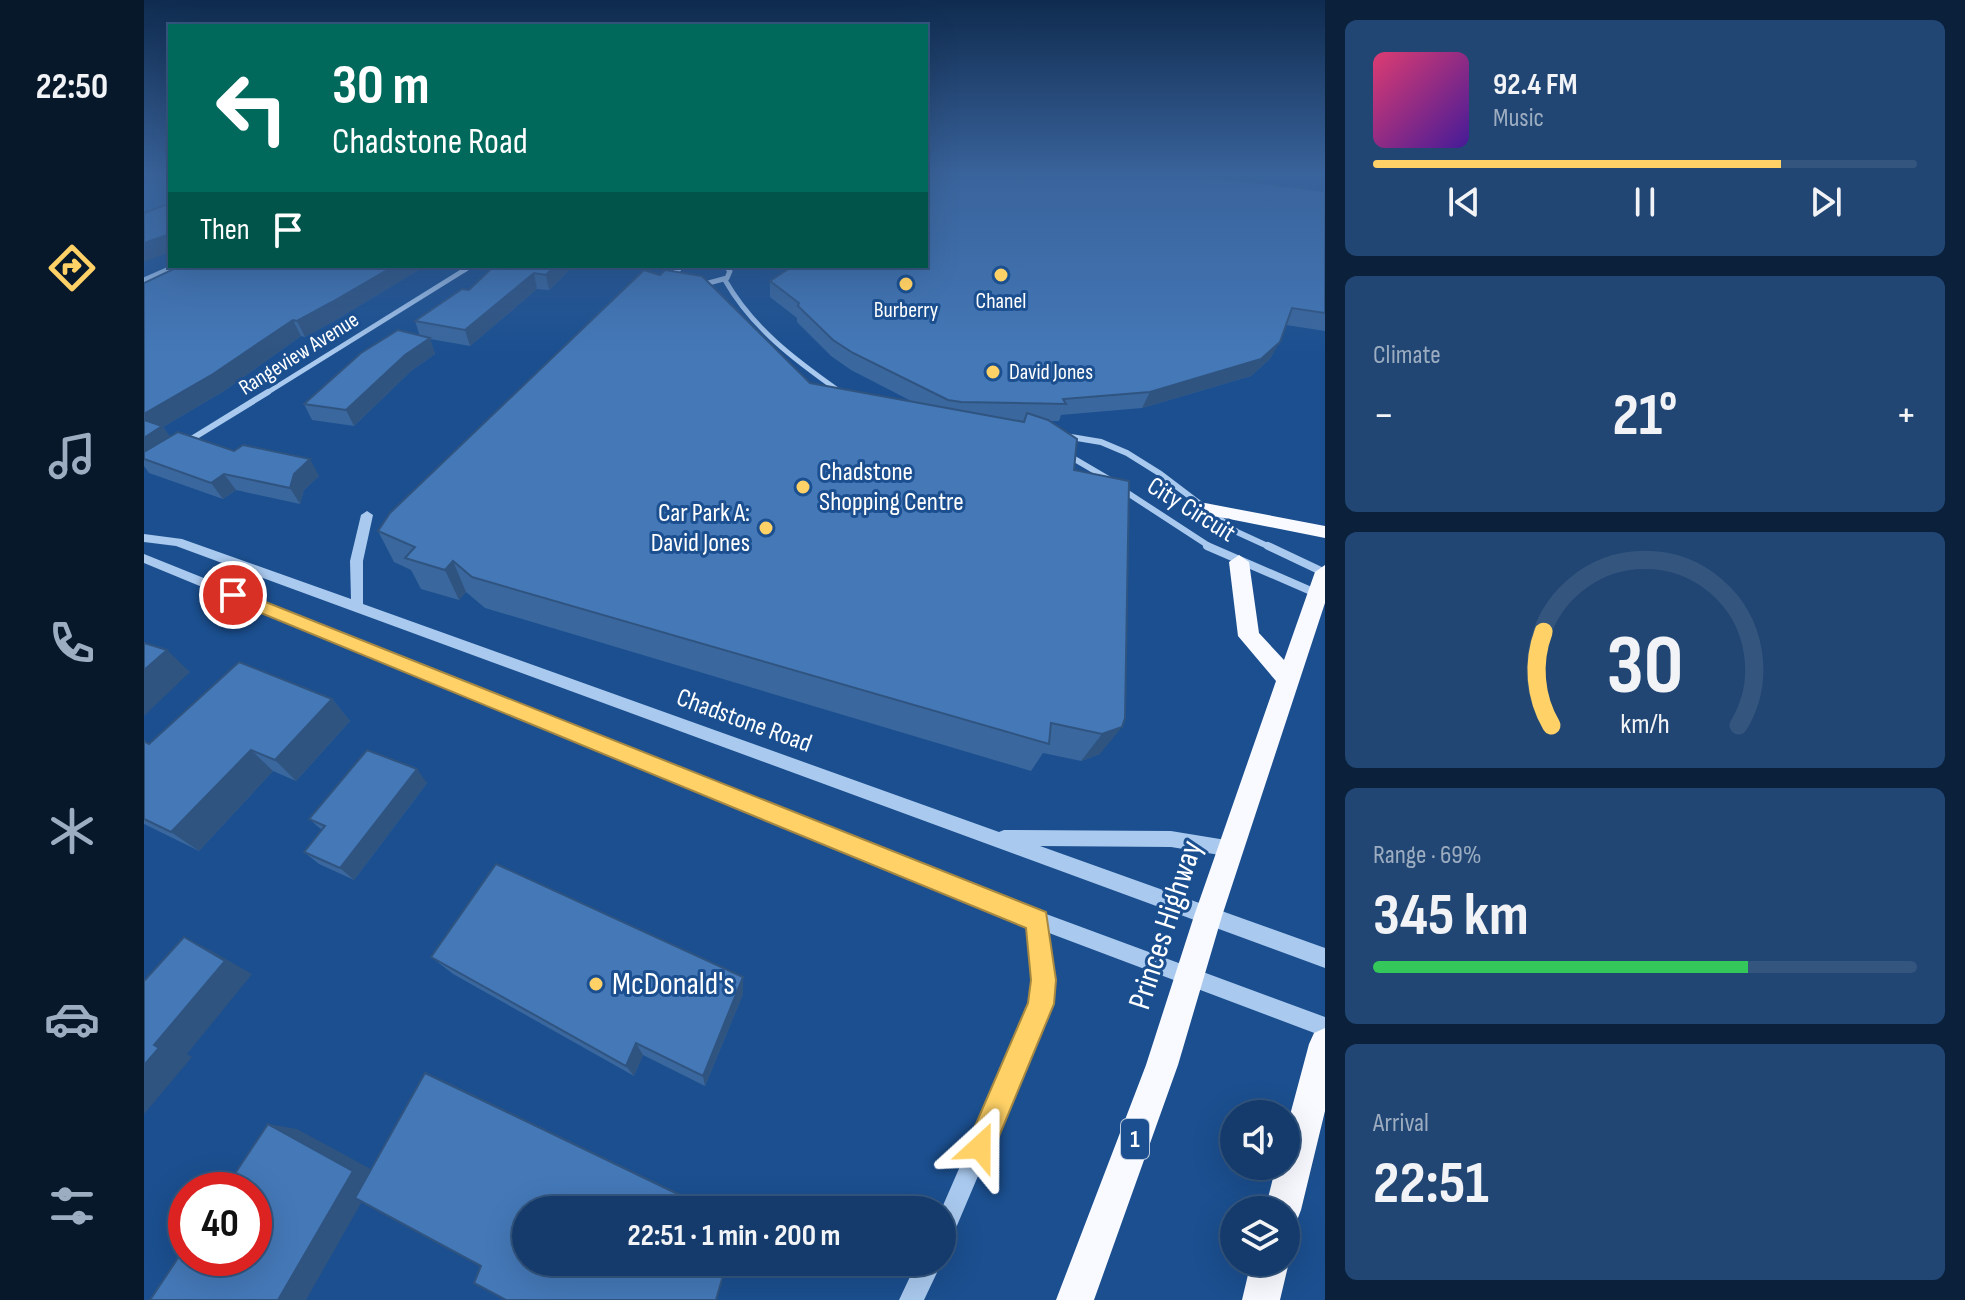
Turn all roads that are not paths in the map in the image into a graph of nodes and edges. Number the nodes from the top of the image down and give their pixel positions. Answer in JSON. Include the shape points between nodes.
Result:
{"nodes":[{"id":1,"x":171,"y":268,"type":"edge"},
{"id":2,"x":468,"y":268,"type":"edge"},
{"id":3,"x":680,"y":268,"type":"edge"},
{"id":4,"x":726,"y":268,"type":"edge"},
{"id":5,"x":144,"y":280,"type":"edge"},
{"id":6,"x":725,"y":280,"type":"junction"},
{"id":7,"x":692,"y":284,"type":"junction"},
{"id":8,"x":699,"y":294,"type":"edge"},
{"id":9,"x":825,"y":393,"type":"edge"},
{"id":10,"x":1059,"y":435,"type":"edge"},
{"id":11,"x":183,"y":444,"type":"edge"},
{"id":12,"x":1062,"y":453,"type":"edge"},
{"id":13,"x":1205,"y":509,"type":"junction"},
{"id":14,"x":367,"y":515,"type":"dead end"},
{"id":15,"x":1325,"y":532,"type":"edge"},
{"id":16,"x":144,"y":538,"type":"edge"},
{"id":17,"x":144,"y":558,"type":"edge"},
{"id":18,"x":1239,"y":562,"type":"junction"},
{"id":19,"x":1324,"y":582,"type":"edge"},
{"id":20,"x":356,"y":608,"type":"junction"},
{"id":21,"x":1290,"y":681,"type":"junction"},
{"id":22,"x":995,"y":838,"type":"junction"},
{"id":23,"x":1232,"y":849,"type":"junction"},
{"id":24,"x":1208,"y":916,"type":"junction"},
{"id":25,"x":1038,"y":920,"type":"junction"},
{"id":26,"x":1325,"y":958,"type":"edge"},
{"id":27,"x":1190,"y":977,"type":"junction"},
{"id":28,"x":1325,"y":1027,"type":"edge"},
{"id":29,"x":1325,"y":1044,"type":"edge"},
{"id":30,"x":1287,"y":1196,"type":"edge"},
{"id":31,"x":956,"y":1201,"type":"edge"},
{"id":32,"x":923,"y":1276,"type":"edge"},
{"id":33,"x":1267,"y":1276,"type":"edge"},
{"id":34,"x":911,"y":1300,"type":"edge"},
{"id":35,"x":1075,"y":1300,"type":"edge"},
{"id":36,"x":1261,"y":1300,"type":"edge"}],
"edges":[{"from":1,"to":5,"type":"street"},
{"from":2,"to":11,"type":"street","name":"Rangeview Avenue"},
{"from":3,"to":7,"type":"street","via":[[675,275]]},
{"from":4,"to":6,"type":"street","via":[[730,274]]},
{"from":6,"to":7,"type":"street"},
{"from":6,"to":9,"type":"street","via":[[738,303],[787,354],[848,398]]},
{"from":7,"to":8,"type":"street"},
{"from":10,"to":13,"type":"street","name":"City Circuit","via":[[1127,453]]},
{"from":12,"to":18,"type":"street","name":"City Circuit","via":[[1099,471],[1185,534]]},
{"from":13,"to":15,"type":"highway"},
{"from":13,"to":19,"type":"street","name":"City Circuit"},
{"from":14,"to":20,"type":"street","via":[[355,570],[360,592]]},
{"from":16,"to":20,"type":"street","name":"Chadstone Road","via":[[178,542]]},
{"from":17,"to":25,"type":"street"},
{"from":18,"to":19,"type":"street","name":"City Circuit"},
{"from":18,"to":21,"type":"highway","via":[[1249,636]]},
{"from":19,"to":21,"type":"highway","name":"Princes Highway","number":"1"},
{"from":20,"to":22,"type":"street","name":"Chadstone Road"},
{"from":21,"to":23,"type":"highway","name":"Princes Highway","number":"1"},
{"from":22,"to":23,"type":"street","via":[[1171,839]]},
{"from":22,"to":24,"type":"street","name":"Chadstone Road"},
{"from":23,"to":24,"type":"highway","name":"Princes Highway","number":"1"},
{"from":24,"to":26,"type":"street","name":"Chadstone Road"},
{"from":24,"to":27,"type":"highway","name":"Princes Highway","number":"1"},
{"from":25,"to":27,"type":"street"},
{"from":25,"to":31,"type":"street","via":[[1041,1004]]},
{"from":27,"to":28,"type":"street"},
{"from":27,"to":35,"type":"highway","name":"Princes Highway","number":"1"},
{"from":29,"to":30,"type":"highway"},
{"from":32,"to":34,"type":"street"},
{"from":33,"to":36,"type":"highway"}]}
